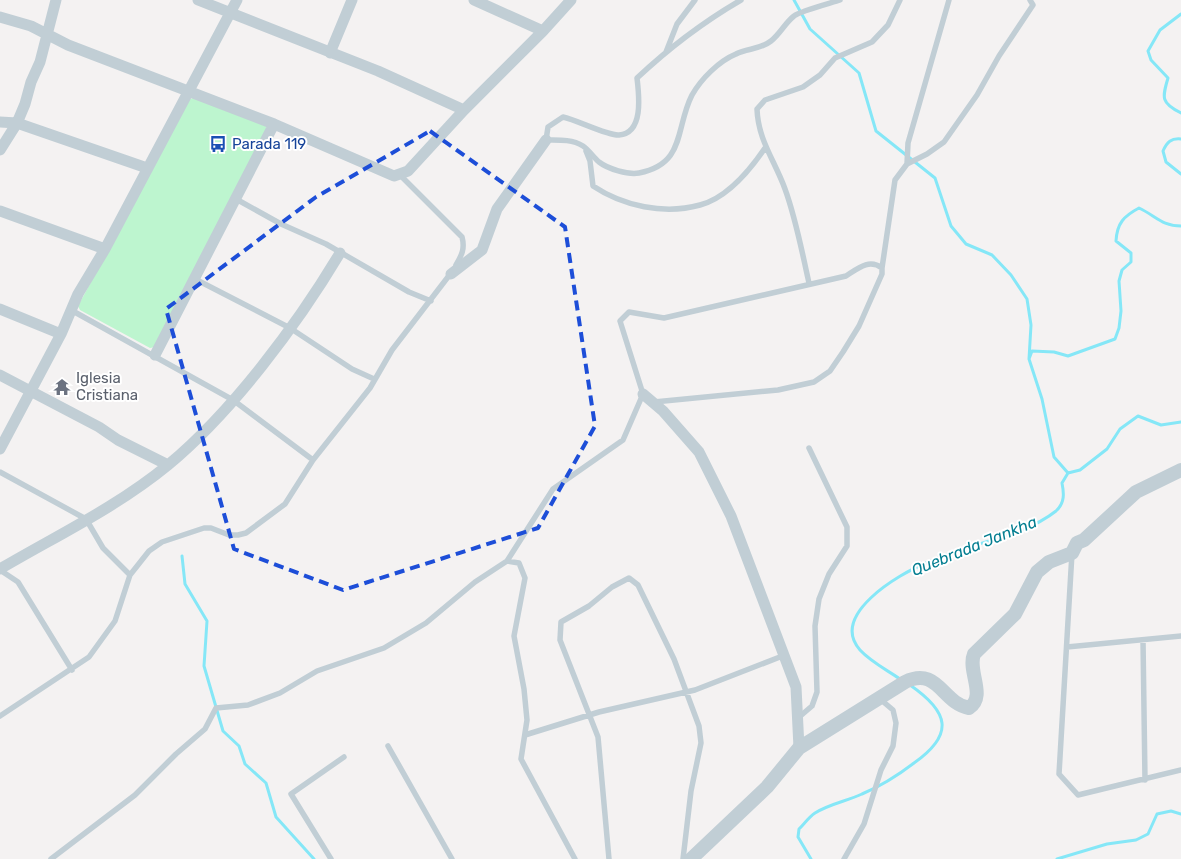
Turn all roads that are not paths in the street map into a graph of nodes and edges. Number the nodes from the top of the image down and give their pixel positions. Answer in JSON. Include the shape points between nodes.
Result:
{"nodes":[{"id":1,"x":56,"y":0,"type":"edge"},
{"id":2,"x":198,"y":0,"type":"edge"},
{"id":3,"x":236,"y":0,"type":"edge"},
{"id":4,"x":352,"y":0,"type":"edge"},
{"id":5,"x":571,"y":0,"type":"edge"},
{"id":6,"x":695,"y":0,"type":"edge"},
{"id":7,"x":741,"y":0,"type":"edge"},
{"id":8,"x":840,"y":0,"type":"edge"},
{"id":9,"x":900,"y":0,"type":"edge"},
{"id":10,"x":949,"y":0,"type":"edge"},
{"id":11,"x":477,"y":1,"type":"edge"},
{"id":12,"x":1032,"y":2,"type":"edge"},
{"id":13,"x":230,"y":12,"type":"junction"},
{"id":14,"x":0,"y":16,"type":"edge"},
{"id":15,"x":543,"y":31,"type":"junction"},
{"id":16,"x":46,"y":34,"type":"junction"},
{"id":17,"x":666,"y":52,"type":"junction"},
{"id":18,"x":330,"y":53,"type":"junction"},
{"id":19,"x":190,"y":91,"type":"junction"},
{"id":20,"x":464,"y":110,"type":"junction"},
{"id":21,"x":0,"y":122,"type":"edge"},
{"id":22,"x":17,"y":123,"type":"junction"},
{"id":23,"x":274,"y":124,"type":"junction"},
{"id":24,"x":546,"y":140,"type":"junction"},
{"id":25,"x":584,"y":146,"type":"junction"},
{"id":26,"x":765,"y":148,"type":"junction"},
{"id":27,"x":0,"y":150,"type":"edge"},
{"id":28,"x":907,"y":164,"type":"junction"},
{"id":29,"x":148,"y":168,"type":"junction"},
{"id":30,"x":400,"y":175,"type":"junction"},
{"id":31,"x":236,"y":199,"type":"junction"},
{"id":32,"x":0,"y":211,"type":"edge"},
{"id":33,"x":105,"y":249,"type":"junction"},
{"id":34,"x":340,"y":253,"type":"junction"},
{"id":35,"x":882,"y":268,"type":"junction"},
{"id":36,"x":451,"y":274,"type":"junction"},
{"id":37,"x":195,"y":279,"type":"junction"},
{"id":38,"x":809,"y":283,"type":"junction"},
{"id":39,"x":431,"y":301,"type":"junction"},
{"id":40,"x":0,"y":309,"type":"edge"},
{"id":41,"x":71,"y":310,"type":"junction"},
{"id":42,"x":290,"y":328,"type":"junction"},
{"id":43,"x":60,"y":334,"type":"junction"},
{"id":44,"x":155,"y":355,"type":"junction"},
{"id":45,"x":0,"y":375,"type":"edge"},
{"id":46,"x":374,"y":379,"type":"junction"},
{"id":47,"x":30,"y":390,"type":"junction"},
{"id":48,"x":643,"y":394,"type":"junction"},
{"id":49,"x":233,"y":400,"type":"junction"},
{"id":50,"x":654,"y":402,"type":"junction"},
{"id":51,"x":808,"y":448,"type":"dead end"},
{"id":52,"x":0,"y":449,"type":"edge"},
{"id":53,"x":313,"y":460,"type":"junction"},
{"id":54,"x":168,"y":465,"type":"junction"},
{"id":55,"x":1181,"y":470,"type":"edge"},
{"id":56,"x":0,"y":472,"type":"edge"},
{"id":57,"x":86,"y":520,"type":"junction"},
{"id":58,"x":1072,"y":553,"type":"junction"},
{"id":59,"x":508,"y":561,"type":"junction"},
{"id":60,"x":0,"y":570,"type":"edge"},
{"id":61,"x":130,"y":575,"type":"junction"},
{"id":62,"x":1181,"y":636,"type":"edge"},
{"id":63,"x":1143,"y":640,"type":"junction"},
{"id":64,"x":1066,"y":647,"type":"junction"},
{"id":65,"x":785,"y":655,"type":"junction"},
{"id":66,"x":72,"y":670,"type":"junction"},
{"id":67,"x":686,"y":692,"type":"junction"},
{"id":68,"x":880,"y":698,"type":"junction"},
{"id":69,"x":590,"y":715,"type":"junction"},
{"id":70,"x":0,"y":716,"type":"edge"},
{"id":71,"x":798,"y":718,"type":"junction"},
{"id":72,"x":525,"y":734,"type":"junction"},
{"id":73,"x":388,"y":746,"type":"dead end"},
{"id":74,"x":799,"y":748,"type":"junction"},
{"id":75,"x":344,"y":757,"type":"dead end"},
{"id":76,"x":1181,"y":770,"type":"edge"},
{"id":77,"x":1144,"y":780,"type":"junction"},
{"id":78,"x":51,"y":859,"type":"edge"},
{"id":79,"x":331,"y":859,"type":"edge"},
{"id":80,"x":452,"y":859,"type":"edge"},
{"id":81,"x":575,"y":859,"type":"edge"},
{"id":82,"x":609,"y":859,"type":"edge"},
{"id":83,"x":683,"y":859,"type":"edge"},
{"id":84,"x":691,"y":859,"type":"edge"},
{"id":85,"x":844,"y":859,"type":"edge"}],
"edges":[{"from":1,"to":16,"type":"street"},
{"from":2,"to":13,"type":"street"},
{"from":3,"to":13,"type":"street"},
{"from":4,"to":18,"type":"street"},
{"from":5,"to":15,"type":"street"},
{"from":6,"to":17,"type":"lane","via":[[677,24]]},
{"from":7,"to":17,"type":"lane","via":[[708,19]]},
{"from":8,"to":25,"type":"lane","via":[[796,14],[771,41],[736,53],[721,63],[692,96],[678,144],[667,161],[636,174],[600,163]]},
{"from":9,"to":26,"type":"lane","via":[[888,25],[872,42],[835,58],[804,87],[765,100],[757,109],[757,127]]},
{"from":10,"to":28,"type":"lane","via":[[908,143]]},
{"from":11,"to":15,"type":"street"},
{"from":12,"to":28,"type":"lane","via":[[977,95],[944,142]]},
{"from":13,"to":18,"type":"street"},
{"from":13,"to":19,"type":"street"},
{"from":14,"to":16,"type":"street"},
{"from":15,"to":20,"type":"street"},
{"from":16,"to":19,"type":"street"},
{"from":16,"to":22,"type":"street","via":[[40,62]]},
{"from":17,"to":24,"type":"lane","via":[[637,78],[638,110],[636,122],[628,132],[618,135],[563,117],[548,127]]},
{"from":18,"to":20,"type":"street"},
{"from":19,"to":23,"type":"street"},
{"from":19,"to":29,"type":"street"},
{"from":20,"to":30,"type":"street","via":[[414,165]]},
{"from":21,"to":22,"type":"street"},
{"from":22,"to":27,"type":"street"},
{"from":22,"to":29,"type":"street"},
{"from":23,"to":30,"type":"street","via":[[387,174]]},
{"from":23,"to":31,"type":"street"},
{"from":24,"to":25,"type":"lane","via":[[570,141]]},
{"from":24,"to":36,"type":"street","via":[[497,209],[482,250]]},
{"from":25,"to":26,"type":"lane","via":[[590,161],[592,186],[603,193],[655,210],[700,205],[717,197],[740,179]]},
{"from":26,"to":38,"type":"lane","via":[[779,172],[790,202]]},
{"from":28,"to":35,"type":"lane","via":[[895,180]]},
{"from":29,"to":33,"type":"street"},
{"from":30,"to":36,"type":"lane","via":[[462,237],[462,255]]},
{"from":31,"to":34,"type":"lane"},
{"from":31,"to":37,"type":"street"},
{"from":32,"to":33,"type":"street"},
{"from":33,"to":41,"type":"street"},
{"from":34,"to":39,"type":"lane"},
{"from":34,"to":42,"type":"street"},
{"from":35,"to":38,"type":"lane","via":[[865,264],[846,276]]},
{"from":35,"to":50,"type":"lane","via":[[860,326],[830,371],[814,382],[778,390]]},
{"from":36,"to":39,"type":"lane"},
{"from":37,"to":42,"type":"lane"},
{"from":37,"to":44,"type":"street"},
{"from":38,"to":48,"type":"lane","via":[[664,318],[629,312],[620,321]]},
{"from":39,"to":46,"type":"lane","via":[[392,350]]},
{"from":40,"to":43,"type":"street"},
{"from":41,"to":43,"type":"street"},
{"from":41,"to":44,"type":"lane"},
{"from":42,"to":46,"type":"lane","via":[[352,369]]},
{"from":42,"to":49,"type":"street"},
{"from":43,"to":47,"type":"street"},
{"from":44,"to":49,"type":"lane"},
{"from":45,"to":47,"type":"street"},
{"from":46,"to":53,"type":"lane"},
{"from":47,"to":52,"type":"street"},
{"from":47,"to":54,"type":"street"},
{"from":48,"to":50,"type":"street"},
{"from":48,"to":59,"type":"lane","via":[[623,440],[553,489]]},
{"from":49,"to":53,"type":"lane"},
{"from":49,"to":54,"type":"street"},
{"from":50,"to":65,"type":"street","via":[[699,452],[731,516]]},
{"from":51,"to":71,"type":"lane","via":[[847,527],[846,546],[819,598],[815,626],[817,692],[812,706]]},
{"from":53,"to":61,"type":"lane","via":[[285,504],[246,533],[229,536],[204,528],[162,542],[149,551]]},
{"from":54,"to":57,"type":"street"},
{"from":55,"to":58,"type":"street","via":[[1136,492],[1077,543]]},
{"from":56,"to":57,"type":"lane"},
{"from":57,"to":60,"type":"street"},
{"from":57,"to":61,"type":"lane","via":[[103,548]]},
{"from":58,"to":64,"type":"lane"},
{"from":58,"to":68,"type":"street","via":[[1049,562],[1037,572],[1015,614],[974,654],[972,663],[977,695],[972,706],[959,705],[936,684],[922,677],[915,677]]},
{"from":59,"to":72,"type":"lane","via":[[519,563],[525,578],[514,636],[524,689]]},
{"from":59,"to":78,"type":"lane","via":[[475,582],[426,622],[384,648],[317,671],[280,693],[248,705],[216,708],[205,729],[135,795]]},
{"from":60,"to":66,"type":"lane","via":[[18,582]]},
{"from":61,"to":66,"type":"lane","via":[[115,621],[89,658]]},
{"from":62,"to":63,"type":"lane"},
{"from":63,"to":64,"type":"lane"},
{"from":63,"to":77,"type":"lane"},
{"from":64,"to":77,"type":"lane","via":[[1059,774],[1078,795]]},
{"from":65,"to":67,"type":"lane"},
{"from":65,"to":71,"type":"street","via":[[796,687]]},
{"from":66,"to":70,"type":"lane"},
{"from":67,"to":69,"type":"lane"},
{"from":67,"to":69,"type":"lane","via":[[674,659],[638,585],[629,578],[561,622],[560,640]]},
{"from":67,"to":83,"type":"lane","via":[[699,726],[701,744],[691,791]]},
{"from":68,"to":74,"type":"street"},
{"from":68,"to":85,"type":"lane","via":[[893,710],[896,723],[893,746],[881,770],[864,824]]},
{"from":69,"to":72,"type":"lane"},
{"from":69,"to":82,"type":"lane","via":[[598,737]]},
{"from":71,"to":74,"type":"street"},
{"from":72,"to":81,"type":"lane","via":[[521,758]]},
{"from":73,"to":80,"type":"lane"},
{"from":74,"to":84,"type":"street","via":[[767,787]]},
{"from":75,"to":79,"type":"lane","via":[[291,794]]},
{"from":76,"to":77,"type":"lane"}]}
